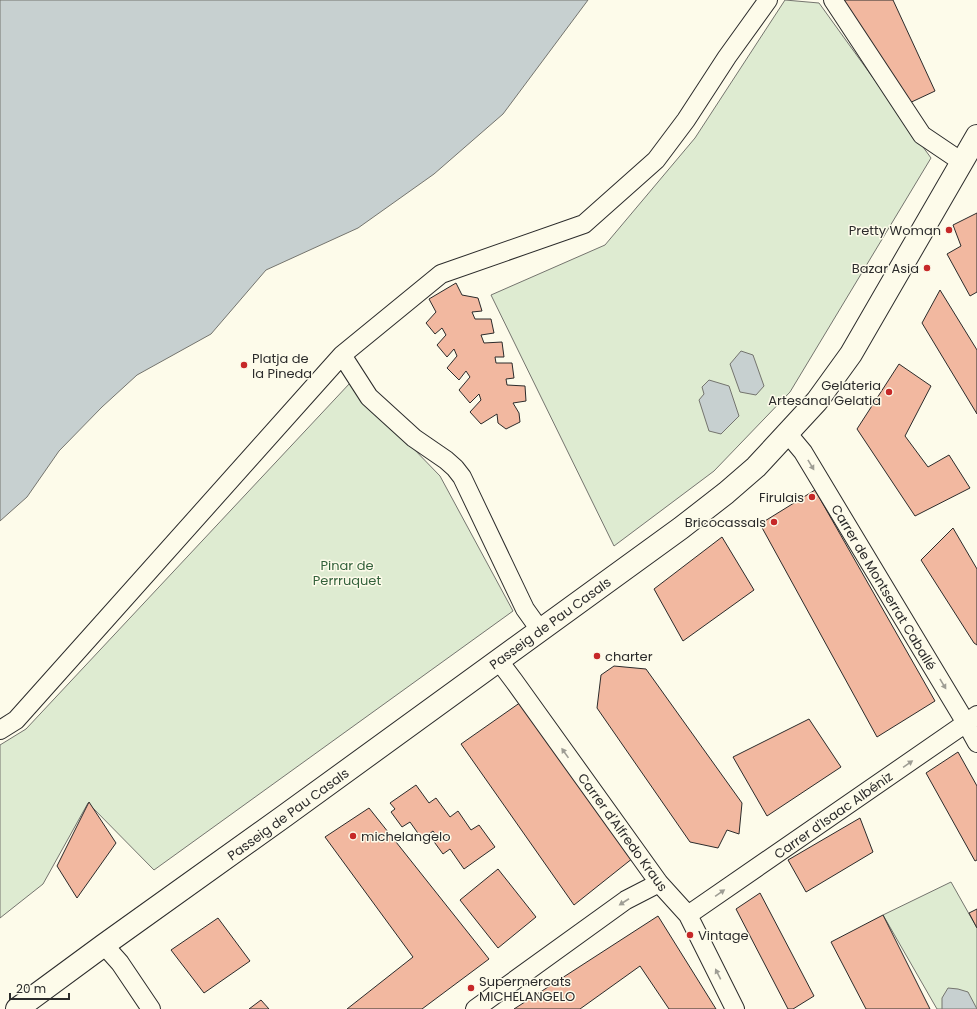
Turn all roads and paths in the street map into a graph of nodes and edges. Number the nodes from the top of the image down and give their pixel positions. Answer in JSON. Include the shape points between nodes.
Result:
{"nodes":[{"id":1,"x":768,"y":0,"type":"edge"},
{"id":2,"x":833,"y":0,"type":"edge"},
{"id":3,"x":977,"y":136,"type":"edge"},
{"id":4,"x":962,"y":162,"type":"junction"},
{"id":5,"x":342,"y":355,"type":"junction"},
{"id":6,"x":788,"y":434,"type":"junction"},
{"id":7,"x":540,"y":630,"type":"junction"},
{"id":8,"x":499,"y":661,"type":"junction"},
{"id":9,"x":972,"y":719,"type":"edge"},
{"id":10,"x":0,"y":730,"type":"edge"},
{"id":11,"x":977,"y":743,"type":"edge"},
{"id":12,"x":659,"y":883,"type":"junction"},
{"id":13,"x":688,"y":915,"type":"junction"},
{"id":14,"x":104,"y":945,"type":"junction"},
{"id":15,"x":17,"y":1009,"type":"edge"},
{"id":16,"x":151,"y":1009,"type":"edge"},
{"id":17,"x":475,"y":1009,"type":"edge"},
{"id":18,"x":736,"y":1009,"type":"edge"}],
"edges":[{"from":1,"to":5,"type":"street","via":[[656,160],[584,224],[441,274]]},
{"from":2,"to":4,"type":"street","via":[[922,135]]},
{"from":3,"to":4,"type":"street","name":"Passeig de Pau Casals"},
{"from":4,"to":6,"type":"street","name":"Passeig de Pau Casals","via":[[851,354],[818,402]]},
{"from":5,"to":7,"type":"street","via":[[369,397],[414,438],[446,460],[462,477],[525,609]]},
{"from":5,"to":10,"type":"street","via":[[16,720]]},
{"from":6,"to":7,"type":"street","name":"Passeig de Pau Casals","via":[[756,467],[704,511]]},
{"from":6,"to":9,"type":"street","name":"Carrer de Montserrat Caballé","one_way":true,"via":[[803,452]]},
{"from":7,"to":8,"type":"street","name":"Passeig de Pau Casals"},
{"from":12,"to":8,"type":"street","name":"Carrer d'Alfredo Kraus","one_way":true},
{"from":8,"to":14,"type":"street","name":"Passeig de Pau Casals"},
{"from":9,"to":11,"type":"street","name":"Carrer de Montserrat Caballé"},
{"from":13,"to":9,"type":"street","name":"Carrer d'Isaac Albéniz","one_way":true},
{"from":12,"to":13,"type":"street","name":"Carrer d'Alfredo Kraus"},
{"from":12,"to":17,"type":"street","one_way":true,"via":[[626,900]]},
{"from":18,"to":13,"type":"street","name":"Carrer d'Alfredo Kraus","one_way":true},
{"from":14,"to":15,"type":"street","name":"Passeig de Pau Casals"},
{"from":14,"to":16,"type":"street","via":[[120,963]]}]}
